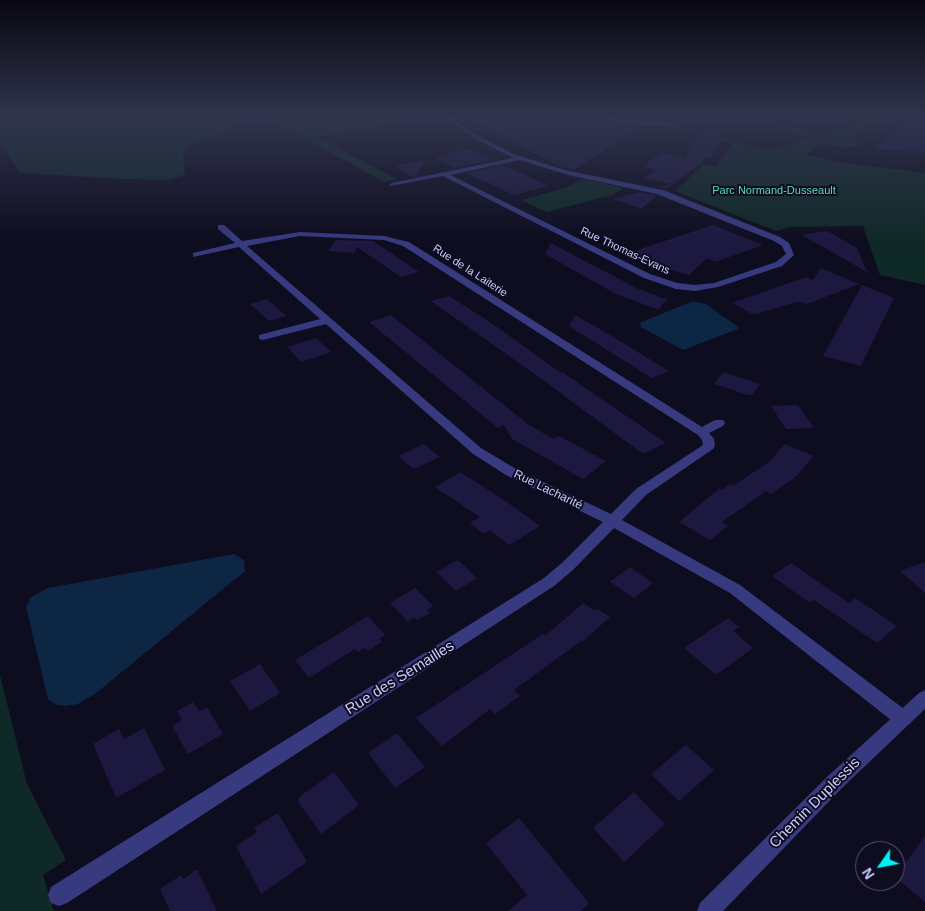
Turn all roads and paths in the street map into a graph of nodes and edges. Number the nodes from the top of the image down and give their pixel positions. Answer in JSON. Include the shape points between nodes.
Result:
{"nodes":[{"id":1,"x":509,"y":161,"type":"edge"},
{"id":2,"x":529,"y":161,"type":"edge"},
{"id":3,"x":443,"y":174,"type":"junction"},
{"id":4,"x":392,"y":185,"type":"dead end"},
{"id":5,"x":221,"y":226,"type":"dead end"},
{"id":6,"x":242,"y":244,"type":"junction"},
{"id":7,"x":196,"y":255,"type":"dead end"},
{"id":8,"x":328,"y":320,"type":"junction"},
{"id":9,"x":263,"y":337,"type":"dead end"},
{"id":10,"x":720,"y":423,"type":"dead end"},
{"id":11,"x":702,"y":432,"type":"junction"},
{"id":12,"x":612,"y":521,"type":"junction"},
{"id":13,"x":925,"y":698,"type":"edge"},
{"id":14,"x":902,"y":718,"type":"junction"},
{"id":15,"x":59,"y":895,"type":"dead end"},
{"id":16,"x":708,"y":911,"type":"edge"}],
"edges":[{"from":1,"to":3,"type":"street"},
{"from":2,"to":3,"type":"street","name":"Rue Thomas-Evans","via":[[568,173],[654,190],[777,239],[786,245],[790,255],[779,264],[715,286],[676,286],[647,276]]},
{"from":3,"to":4,"type":"street"},
{"from":5,"to":6,"type":"street","name":"Rue Lacharité"},
{"from":6,"to":7,"type":"street","name":"Rue de la Laiterie"},
{"from":6,"to":8,"type":"street","name":"Rue Lacharité"},
{"from":6,"to":11,"type":"street","name":"Rue de la Laiterie","via":[[300,234],[384,238],[406,244]]},
{"from":8,"to":9,"type":"street"},
{"from":8,"to":12,"type":"street","name":"Rue Lacharité","via":[[477,451],[511,472]]},
{"from":10,"to":11,"type":"street"},
{"from":11,"to":12,"type":"street","name":"Rue des Semailles","via":[[709,446],[655,480]]},
{"from":12,"to":14,"type":"street","name":"Rue Lacharité","via":[[735,589]]},
{"from":12,"to":15,"type":"street","name":"Rue des Semailles","via":[[549,582]]},
{"from":13,"to":14,"type":"street","name":"Chemin Duplessis"},
{"from":14,"to":16,"type":"street","name":"Chemin Duplessis"}]}
